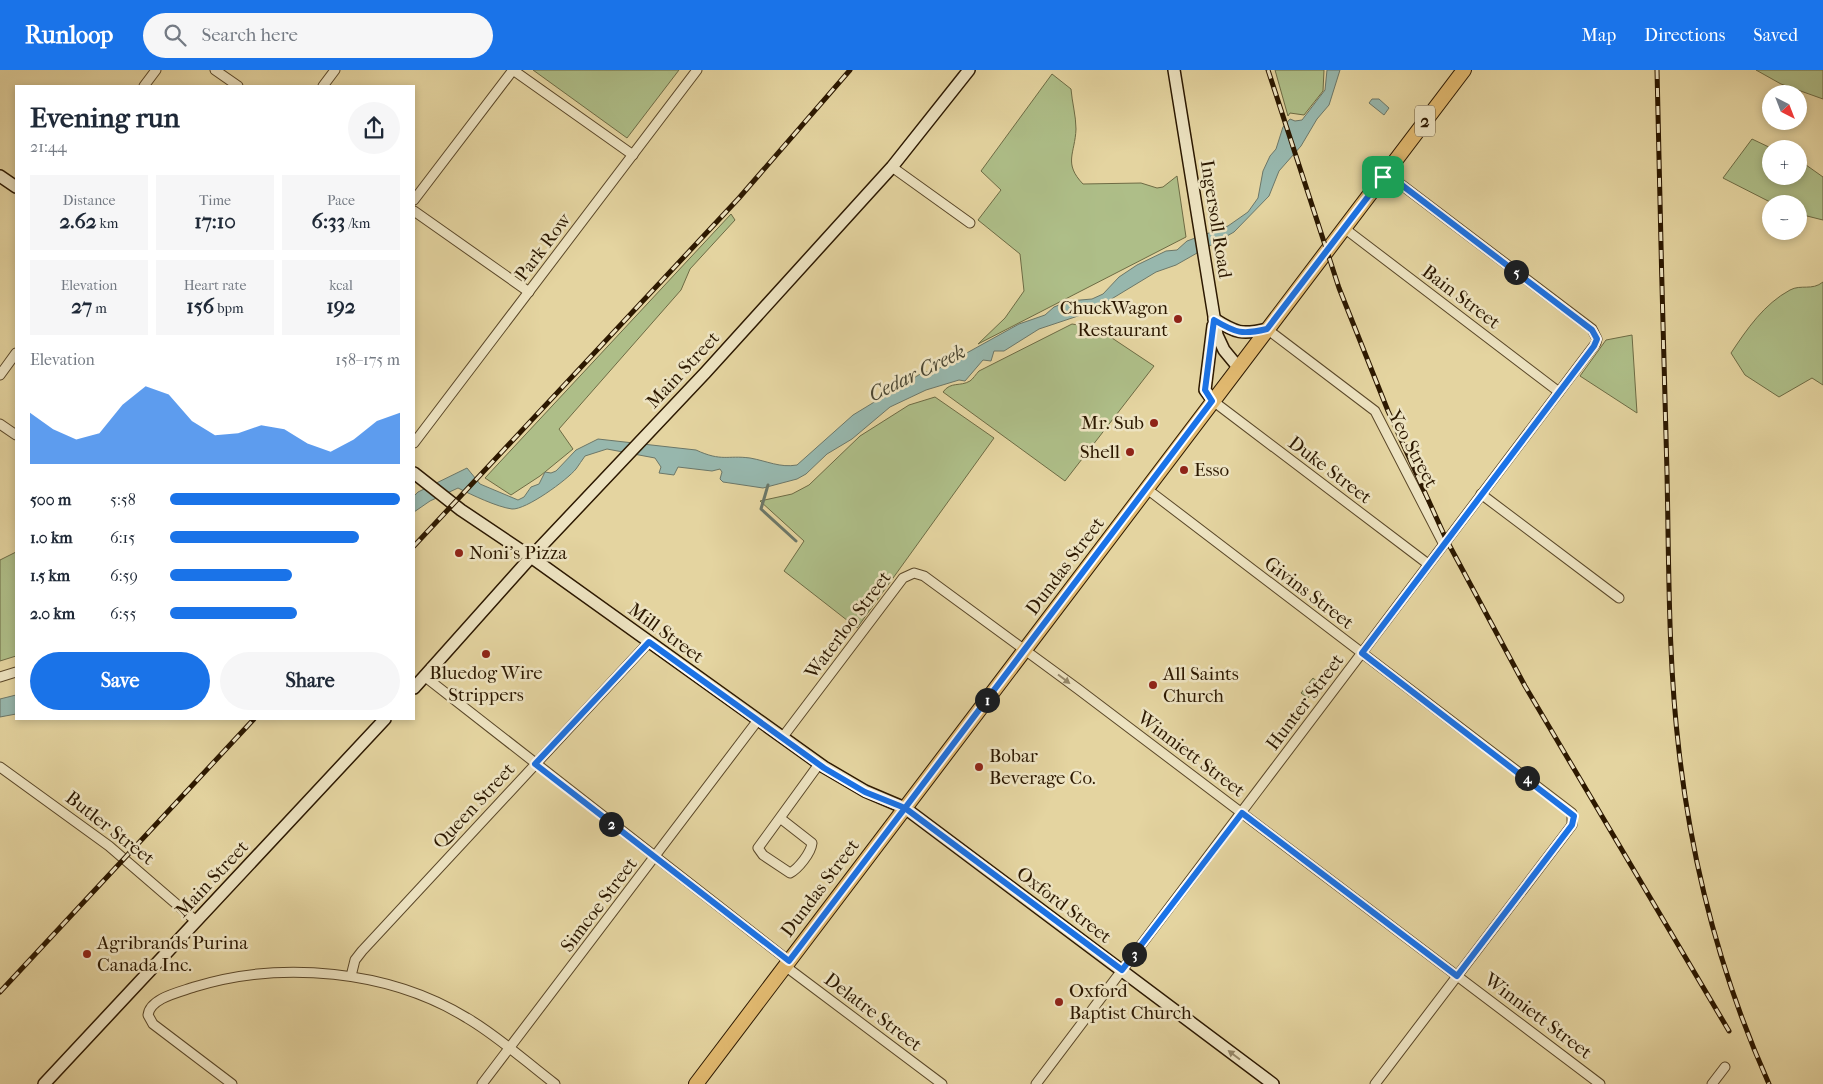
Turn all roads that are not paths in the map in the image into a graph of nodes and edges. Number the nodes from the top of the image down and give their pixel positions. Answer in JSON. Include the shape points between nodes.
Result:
{"nodes":[{"id":1,"x":156,"y":70,"type":"edge"},
{"id":2,"x":215,"y":70,"type":"edge"},
{"id":3,"x":335,"y":70,"type":"edge"},
{"id":4,"x":513,"y":70,"type":"edge"},
{"id":5,"x":697,"y":70,"type":"edge"},
{"id":6,"x":969,"y":70,"type":"edge"},
{"id":7,"x":1174,"y":70,"type":"edge"},
{"id":8,"x":1464,"y":70,"type":"edge"},
{"id":9,"x":145,"y":85,"type":"edge"},
{"id":10,"x":237,"y":85,"type":"edge"},
{"id":11,"x":324,"y":85,"type":"edge"},
{"id":12,"x":633,"y":155,"type":"junction"},
{"id":13,"x":892,"y":167,"type":"junction"},
{"id":14,"x":1386,"y":173,"type":"junction"},
{"id":15,"x":0,"y":176,"type":"edge"},
{"id":16,"x":15,"y":186,"type":"edge"},
{"id":17,"x":415,"y":199,"type":"edge"},
{"id":18,"x":415,"y":211,"type":"edge"},
{"id":19,"x":970,"y":223,"type":"dead end"},
{"id":20,"x":1344,"y":228,"type":"junction"},
{"id":21,"x":529,"y":292,"type":"junction"},
{"id":22,"x":1214,"y":320,"type":"junction"},
{"id":23,"x":1267,"y":329,"type":"junction"},
{"id":24,"x":15,"y":354,"type":"edge"},
{"id":25,"x":1238,"y":367,"type":"junction"},
{"id":26,"x":0,"y":375,"type":"edge"},
{"id":27,"x":1559,"y":392,"type":"junction"},
{"id":28,"x":1212,"y":401,"type":"junction"},
{"id":29,"x":0,"y":424,"type":"edge"},
{"id":30,"x":15,"y":434,"type":"edge"},
{"id":31,"x":415,"y":442,"type":"edge"},
{"id":32,"x":415,"y":474,"type":"edge"},
{"id":33,"x":1146,"y":489,"type":"junction"},
{"id":34,"x":1481,"y":494,"type":"junction"},
{"id":35,"x":1444,"y":543,"type":"junction"},
{"id":36,"x":531,"y":557,"type":"junction"},
{"id":37,"x":1428,"y":564,"type":"junction"},
{"id":38,"x":1619,"y":598,"type":"dead end"},
{"id":39,"x":649,"y":642,"type":"junction"},
{"id":40,"x":1025,"y":649,"type":"junction"},
{"id":41,"x":1362,"y":653,"type":"junction"},
{"id":42,"x":15,"y":672,"type":"edge"},
{"id":43,"x":424,"y":676,"type":"junction"},
{"id":44,"x":0,"y":677,"type":"edge"},
{"id":45,"x":415,"y":687,"type":"edge"},
{"id":46,"x":384,"y":720,"type":"edge"},
{"id":47,"x":758,"y":720,"type":"junction"},
{"id":48,"x":782,"y":738,"type":"junction"},
{"id":49,"x":535,"y":764,"type":"junction"},
{"id":50,"x":819,"y":764,"type":"junction"},
{"id":51,"x":0,"y":767,"type":"edge"},
{"id":52,"x":905,"y":808,"type":"junction"},
{"id":53,"x":1242,"y":813,"type":"junction"},
{"id":54,"x":780,"y":818,"type":"junction"},
{"id":55,"x":656,"y":858,"type":"junction"},
{"id":56,"x":196,"y":921,"type":"junction"},
{"id":57,"x":787,"y":963,"type":"junction"},
{"id":58,"x":1122,"y":970,"type":"junction"},
{"id":59,"x":351,"y":976,"type":"junction"},
{"id":60,"x":1457,"y":976,"type":"junction"},
{"id":61,"x":509,"y":1049,"type":"junction"},
{"id":62,"x":1725,"y":1067,"type":"dead end"},
{"id":63,"x":44,"y":1084,"type":"edge"},
{"id":64,"x":232,"y":1084,"type":"edge"},
{"id":65,"x":482,"y":1084,"type":"edge"},
{"id":66,"x":555,"y":1084,"type":"edge"},
{"id":67,"x":696,"y":1084,"type":"edge"},
{"id":68,"x":942,"y":1084,"type":"edge"},
{"id":69,"x":1036,"y":1084,"type":"edge"},
{"id":70,"x":1272,"y":1084,"type":"edge"},
{"id":71,"x":1376,"y":1084,"type":"edge"},
{"id":72,"x":1600,"y":1084,"type":"edge"},
{"id":73,"x":1712,"y":1084,"type":"edge"}],
"edges":[{"from":1,"to":9,"type":"street"},
{"from":2,"to":10,"type":"street"},
{"from":3,"to":11,"type":"street"},
{"from":4,"to":12,"type":"street"},
{"from":4,"to":17,"type":"street"},
{"from":5,"to":12,"type":"street","name":"Park Row"},
{"from":6,"to":13,"type":"main road","name":"Main Street"},
{"from":7,"to":22,"type":"main road","name":"Ingersoll Road"},
{"from":8,"to":14,"type":"main road","name":"Dundas Street","number":"2"},
{"from":12,"to":21,"type":"street","name":"Park Row"},
{"from":13,"to":19,"type":"street"},
{"from":13,"to":36,"type":"main road","name":"Main Street","via":[[705,373]]},
{"from":14,"to":20,"type":"main road","name":"Dundas Street","number":"2"},
{"from":14,"to":27,"type":"street","name":"Hunter Street","via":[[1592,330],[1597,339]]},
{"from":15,"to":16,"type":"main road"},
{"from":18,"to":21,"type":"street"},
{"from":20,"to":23,"type":"main road","name":"Dundas Street","number":"2"},
{"from":20,"to":27,"type":"street","name":"Bain Street"},
{"from":21,"to":31,"type":"street","name":"Park Row"},
{"from":22,"to":23,"type":"main road","via":[[1246,334]]},
{"from":22,"to":25,"type":"main road","name":"Ingersoll Road","via":[[1220,342]]},
{"from":22,"to":28,"type":"main road","via":[[1205,390]]},
{"from":23,"to":25,"type":"main road","name":"Dundas Street","number":"2"},
{"from":23,"to":35,"type":"street","name":"Yeo Street","via":[[1375,411]]},
{"from":24,"to":26,"type":"street"},
{"from":25,"to":28,"type":"main road","name":"Dundas Street","number":"2"},
{"from":27,"to":34,"type":"street","name":"Hunter Street"},
{"from":28,"to":33,"type":"main road","name":"Dundas Street","number":"2"},
{"from":28,"to":37,"type":"street","name":"Duke Street"},
{"from":29,"to":30,"type":"street"},
{"from":32,"to":36,"type":"main road","name":"Mill Street"},
{"from":33,"to":40,"type":"main road","name":"Dundas Street","number":"2"},
{"from":33,"to":41,"type":"street","name":"Givins Street"},
{"from":34,"to":35,"type":"street","name":"Hunter Street"},
{"from":34,"to":38,"type":"street"},
{"from":35,"to":37,"type":"street","name":"Hunter Street"},
{"from":36,"to":39,"type":"main road","name":"Mill Street"},
{"from":36,"to":43,"type":"main road","name":"Main Street"},
{"from":37,"to":41,"type":"street","name":"Hunter Street"},
{"from":39,"to":47,"type":"main road","name":"Mill Street"},
{"from":39,"to":49,"type":"street","name":"Queen Street"},
{"from":40,"to":48,"type":"street","name":"Waterloo Street","via":[[924,576],[907,575]]},
{"from":40,"to":52,"type":"main road","name":"Dundas Street","number":"2"},
{"from":40,"to":53,"type":"street","name":"Winniett Street","one_way":true},
{"from":41,"to":53,"type":"street","name":"Hunter Street"},
{"from":41,"to":60,"type":"street","name":"Givins Street","via":[[1572,813],[1572,825]]},
{"from":42,"to":44,"type":"street"},
{"from":43,"to":45,"type":"main road","name":"Main Street"},
{"from":43,"to":49,"type":"street","name":"Delatre Street"},
{"from":46,"to":56,"type":"main road","name":"Main Street"},
{"from":47,"to":48,"type":"main road","name":"Mill Street"},
{"from":47,"to":55,"type":"street","name":"Simcoe Street"},
{"from":48,"to":50,"type":"main road","name":"Mill Street"},
{"from":49,"to":55,"type":"street","name":"Delatre Street"},
{"from":49,"to":59,"type":"street","name":"Queen Street","via":[[362,951],[355,960]]},
{"from":50,"to":52,"type":"main road","name":"Mill Street","via":[[865,792]]},
{"from":50,"to":54,"type":"street"},
{"from":51,"to":56,"type":"street","name":"Butler Street","via":[[109,846]]},
{"from":52,"to":57,"type":"main road","name":"Dundas Street","number":"2"},
{"from":52,"to":58,"type":"main road","name":"Oxford Street"},
{"from":53,"to":58,"type":"street","name":"Hunter Street"},
{"from":53,"to":60,"type":"street","name":"Winniett Street"},
{"from":54,"to":54,"type":"street","via":[[759,845],[759,850],[790,874],[812,844]]},
{"from":55,"to":57,"type":"street","name":"Delatre Street"},
{"from":55,"to":61,"type":"street","name":"Simcoe Street"},
{"from":56,"to":63,"type":"main road","name":"Main Street"},
{"from":57,"to":67,"type":"main road","name":"Dundas Street","number":"2"},
{"from":57,"to":68,"type":"street","name":"Delatre Street"},
{"from":58,"to":69,"type":"street","name":"Hunter Street"},
{"from":70,"to":58,"type":"main road","name":"Oxford Street","one_way":true},
{"from":59,"to":61,"type":"street","via":[[444,1005],[468,1018]]},
{"from":59,"to":64,"type":"street","via":[[288,973],[217,982],[151,1006],[148,1015],[155,1027]]},
{"from":60,"to":71,"type":"street"},
{"from":60,"to":72,"type":"street","name":"Winniett Street"},
{"from":61,"to":65,"type":"street","name":"Simcoe Street"},
{"from":61,"to":66,"type":"street"},
{"from":62,"to":73,"type":"street"}]}
